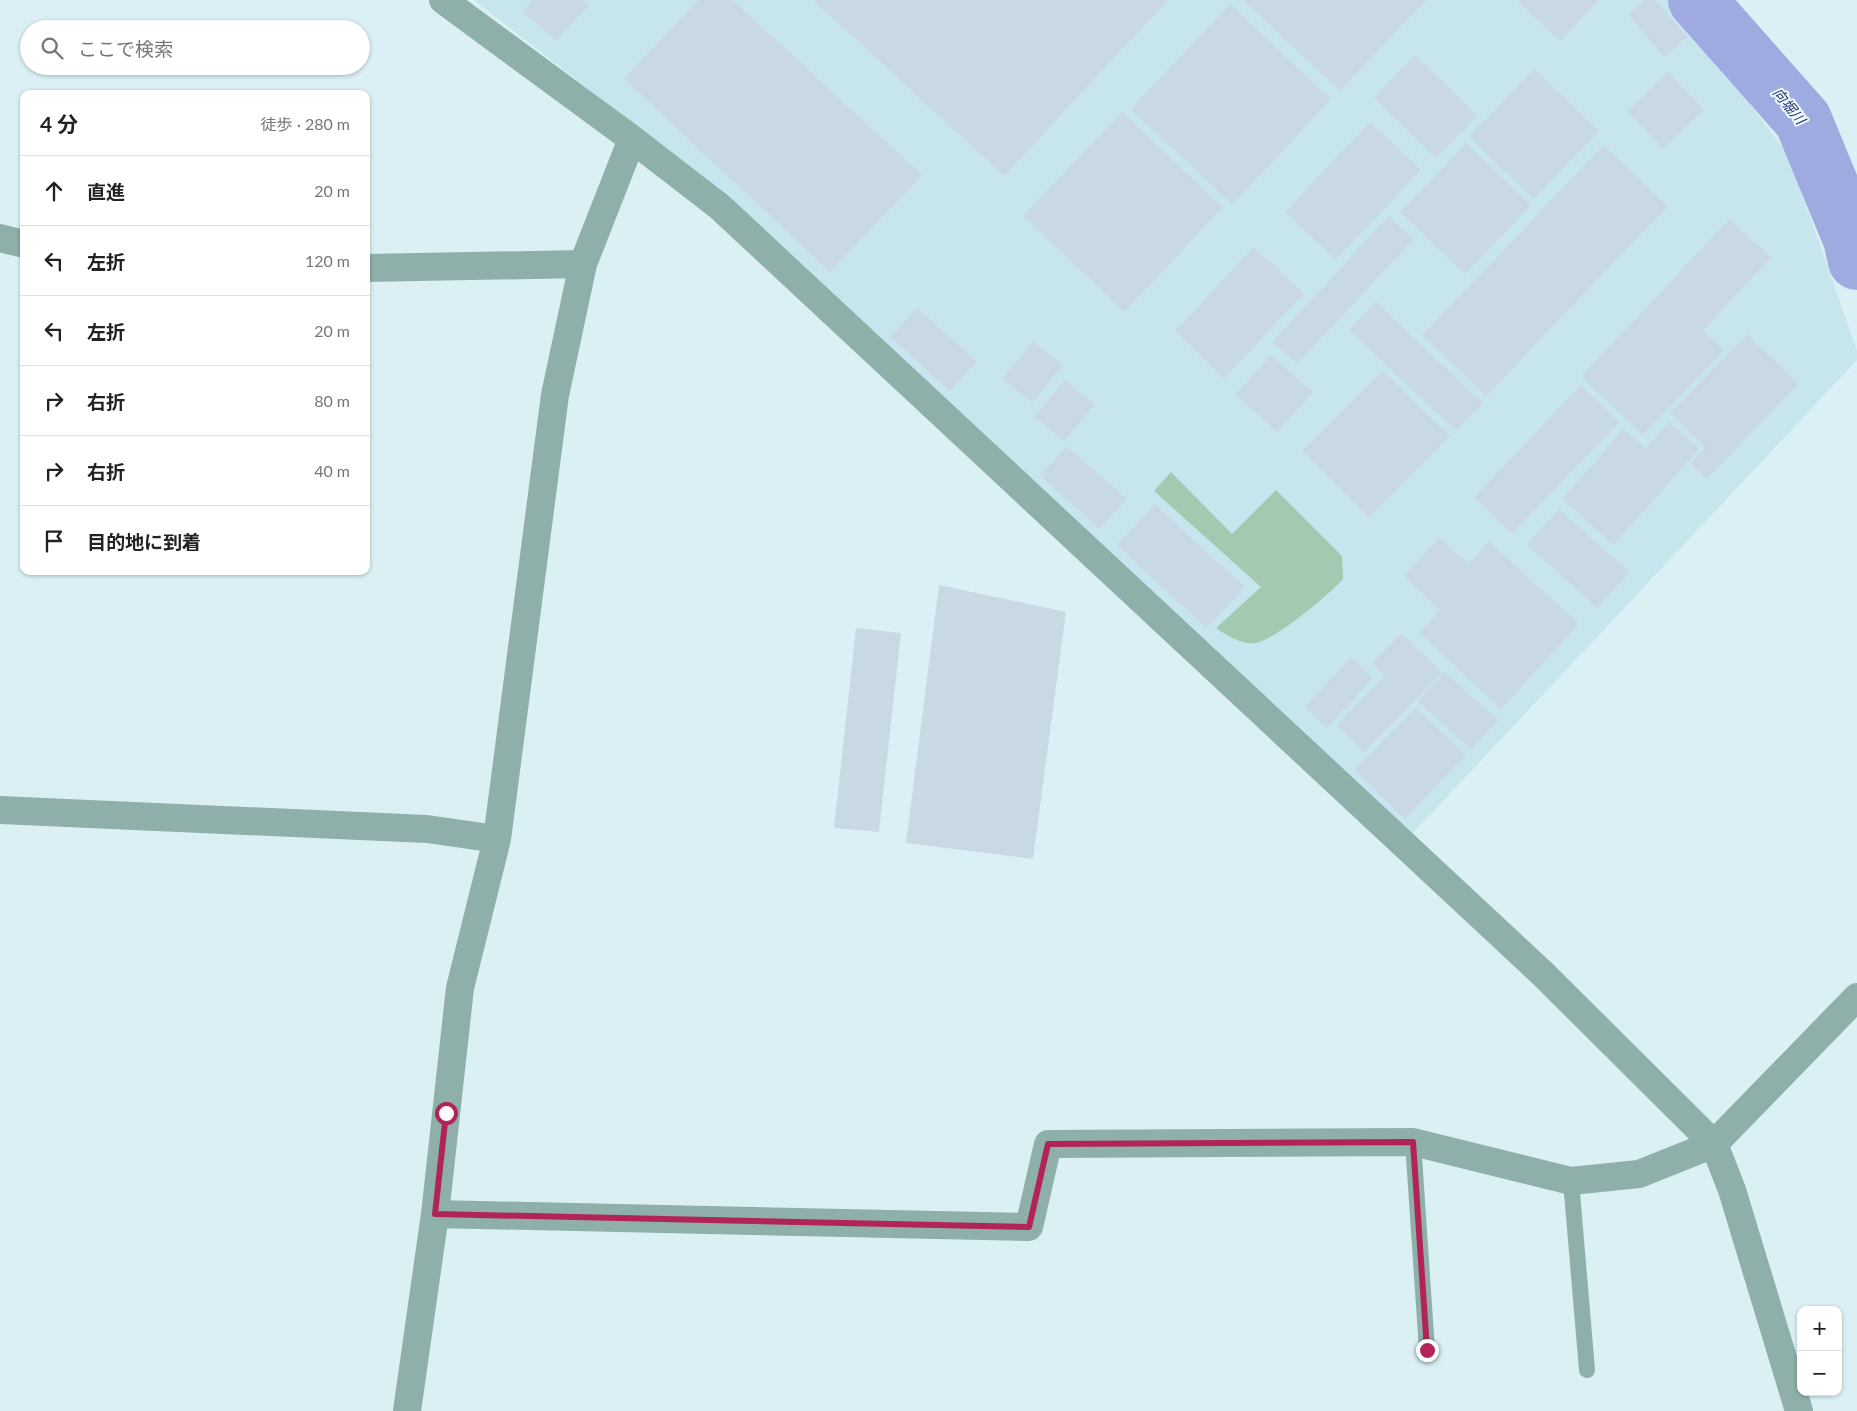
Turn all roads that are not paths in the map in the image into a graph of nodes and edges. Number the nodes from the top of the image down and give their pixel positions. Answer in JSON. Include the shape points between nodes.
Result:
{"nodes":[{"id":1,"x":443,"y":0,"type":"edge"},
{"id":2,"x":632,"y":138,"type":"junction"},
{"id":3,"x":0,"y":238,"type":"edge"},
{"id":4,"x":20,"y":243,"type":"edge"},
{"id":5,"x":582,"y":264,"type":"junction"},
{"id":6,"x":370,"y":268,"type":"edge"},
{"id":7,"x":0,"y":810,"type":"edge"},
{"id":8,"x":497,"y":839,"type":"junction"},
{"id":9,"x":1857,"y":997,"type":"edge"},
{"id":10,"x":1413,"y":1142,"type":"junction"},
{"id":11,"x":1714,"y":1144,"type":"junction"},
{"id":12,"x":1571,"y":1181,"type":"junction"},
{"id":13,"x":435,"y":1214,"type":"junction"},
{"id":14,"x":1427,"y":1350,"type":"dead end"},
{"id":15,"x":1587,"y":1370,"type":"dead end"},
{"id":16,"x":407,"y":1411,"type":"edge"},
{"id":17,"x":1799,"y":1411,"type":"edge"}],
"edges":[{"from":1,"to":2,"type":"street"},
{"from":2,"to":5,"type":"street"},
{"from":2,"to":11,"type":"street","via":[[720,206],[1543,974]]},
{"from":3,"to":4,"type":"street"},
{"from":5,"to":6,"type":"street"},
{"from":5,"to":8,"type":"street","via":[[555,395]]},
{"from":7,"to":8,"type":"street","via":[[427,829]]},
{"from":8,"to":13,"type":"street","via":[[460,988]]},
{"from":9,"to":11,"type":"street"},
{"from":10,"to":12,"type":"street"},
{"from":10,"to":13,"type":"street","via":[[1048,1144],[1029,1227]]},
{"from":10,"to":14,"type":"lane"},
{"from":11,"to":12,"type":"street","via":[[1639,1174]]},
{"from":11,"to":17,"type":"street","via":[[1732,1190]]},
{"from":12,"to":15,"type":"lane"},
{"from":13,"to":16,"type":"street"}]}
